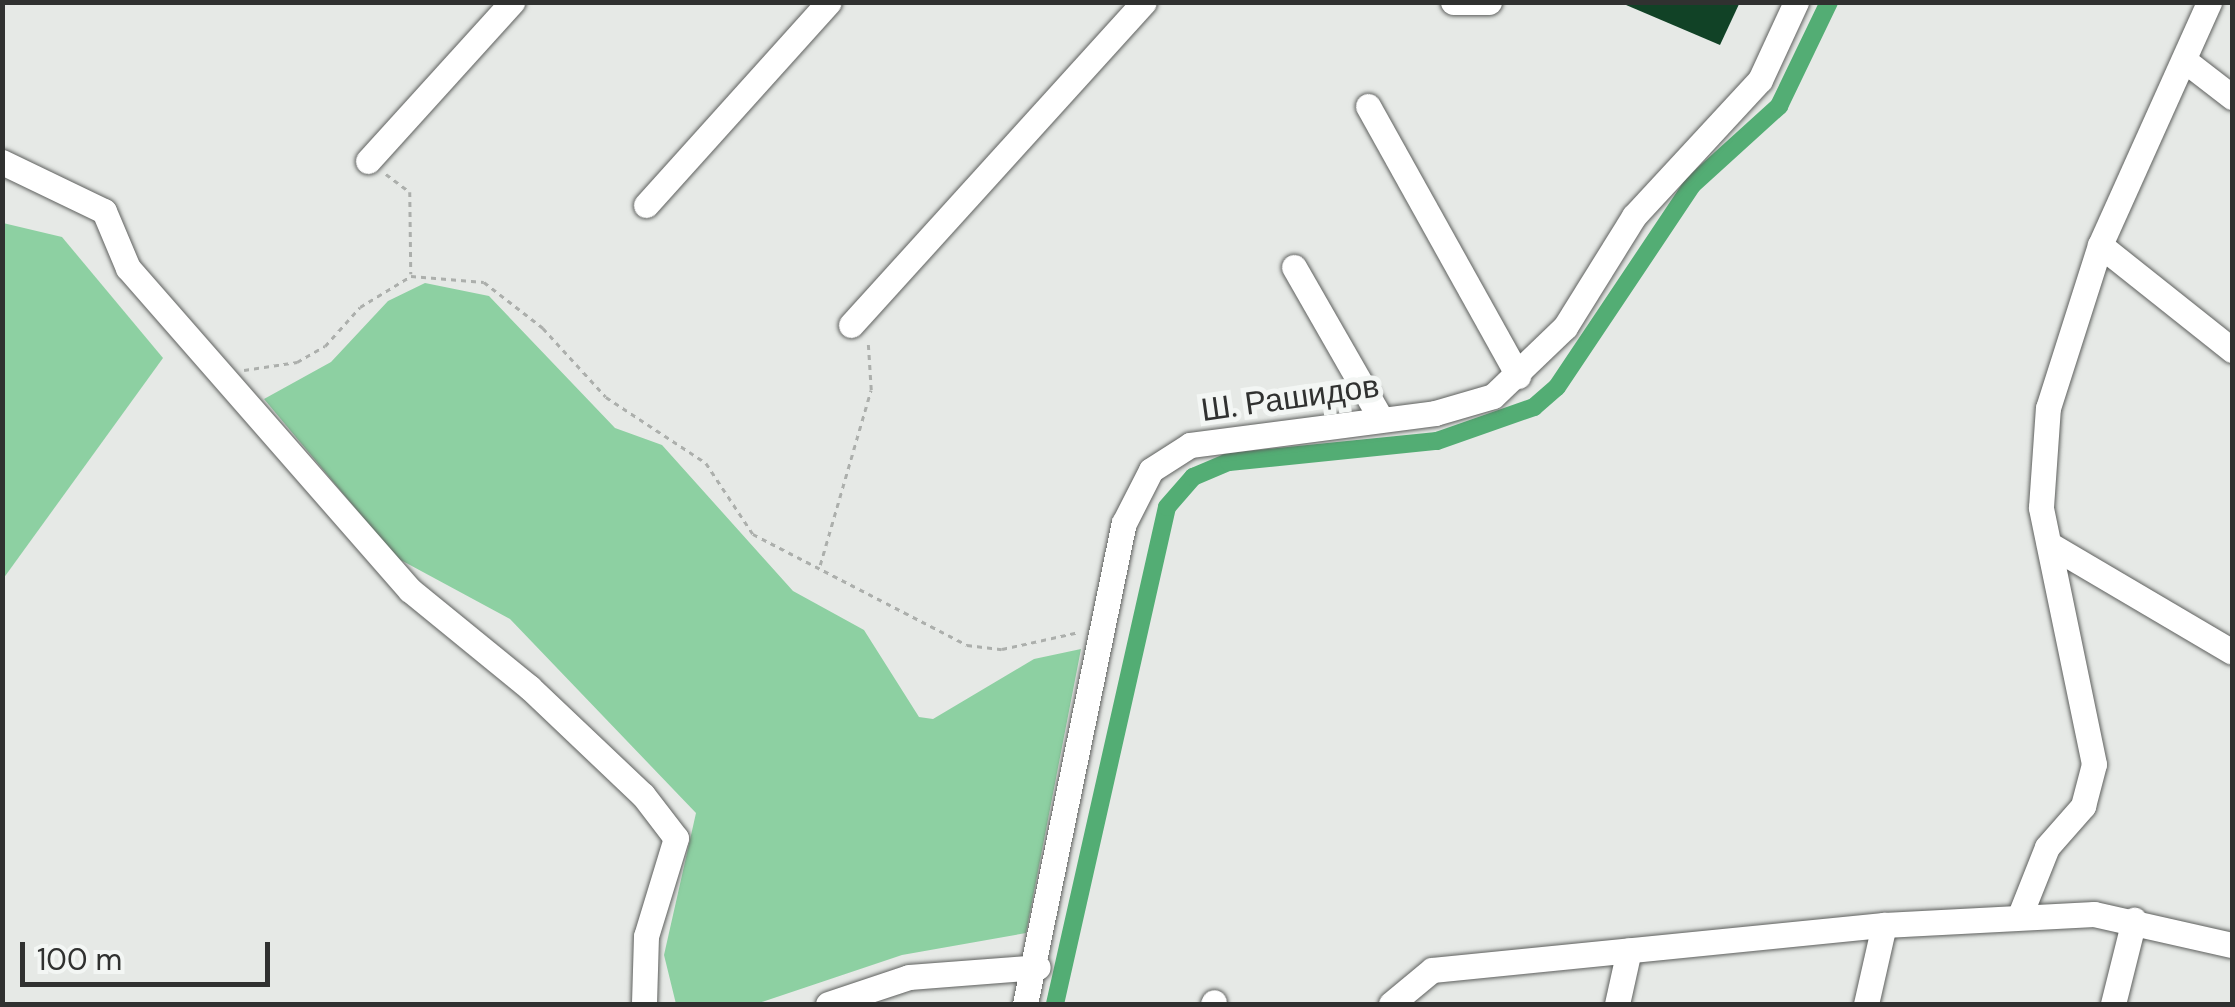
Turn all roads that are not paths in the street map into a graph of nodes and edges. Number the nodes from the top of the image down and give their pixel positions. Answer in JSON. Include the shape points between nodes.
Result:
{"nodes":[{"id":1,"x":512,"y":2,"type":"edge"},
{"id":2,"x":828,"y":2,"type":"edge"},
{"id":3,"x":1144,"y":2,"type":"edge"},
{"id":4,"x":1453,"y":2,"type":"edge"},
{"id":5,"x":1796,"y":2,"type":"edge"},
{"id":6,"x":2209,"y":2,"type":"edge"},
{"id":7,"x":1493,"y":4,"type":"edge"},
{"id":8,"x":2188,"y":64,"type":"junction"},
{"id":9,"x":2232,"y":97,"type":"edge"},
{"id":10,"x":1368,"y":106,"type":"dead end"},
{"id":11,"x":368,"y":161,"type":"road end"},
{"id":12,"x":2,"y":162,"type":"edge"},
{"id":13,"x":646,"y":205,"type":"dead end"},
{"id":14,"x":2100,"y":244,"type":"junction"},
{"id":15,"x":1294,"y":267,"type":"dead end"},
{"id":16,"x":850,"y":325,"type":"road end"},
{"id":17,"x":2232,"y":350,"type":"edge"},
{"id":18,"x":1518,"y":376,"type":"junction"},
{"id":19,"x":1380,"y":417,"type":"junction"},
{"id":20,"x":2048,"y":544,"type":"junction"},
{"id":21,"x":2232,"y":652,"type":"edge"},
{"id":22,"x":2020,"y":916,"type":"junction"},
{"id":23,"x":2134,"y":920,"type":"junction"},
{"id":24,"x":1884,"y":925,"type":"junction"},
{"id":25,"x":2232,"y":945,"type":"edge"},
{"id":26,"x":1629,"y":950,"type":"junction"},
{"id":27,"x":1038,"y":968,"type":"junction"},
{"id":28,"x":644,"y":1004,"type":"edge"},
{"id":29,"x":828,"y":1004,"type":"edge"},
{"id":30,"x":1025,"y":1004,"type":"edge"},
{"id":31,"x":1391,"y":1004,"type":"edge"},
{"id":32,"x":1617,"y":1004,"type":"edge"},
{"id":33,"x":1866,"y":1004,"type":"edge"},
{"id":34,"x":2114,"y":1004,"type":"edge"}],
"edges":[{"from":1,"to":11,"type":"street"},
{"from":2,"to":13,"type":"street"},
{"from":3,"to":16,"type":"street"},
{"from":4,"to":7,"type":"street"},
{"from":5,"to":18,"type":"street","name":"Ш. Рашидов","via":[[1760,80],[1658,186],[1565,328]]},
{"from":6,"to":8,"type":"street"},
{"from":8,"to":9,"type":"street"},
{"from":8,"to":14,"type":"street"},
{"from":10,"to":18,"type":"street"},
{"from":12,"to":28,"type":"street","via":[[104,211],[128,268],[410,590],[529,686],[643,795],[676,838],[646,936]]},
{"from":14,"to":17,"type":"street"},
{"from":14,"to":20,"type":"street","via":[[2048,408],[2041,506]]},
{"from":15,"to":19,"type":"street"},
{"from":18,"to":19,"type":"street","name":"Ш. Рашидов","via":[[1466,408]]},
{"from":19,"to":27,"type":"street","name":"Ш. Рашидов","via":[[1254,432],[1167,456],[1151,470],[1124,523]]},
{"from":20,"to":21,"type":"street"},
{"from":20,"to":22,"type":"street","via":[[2094,764],[2083,806],[2047,848]]},
{"from":22,"to":23,"type":"street"},
{"from":22,"to":24,"type":"street"},
{"from":23,"to":25,"type":"street"},
{"from":23,"to":34,"type":"street"},
{"from":24,"to":26,"type":"street"},
{"from":24,"to":33,"type":"street"},
{"from":26,"to":31,"type":"street","via":[[1432,970]]},
{"from":26,"to":32,"type":"street"},
{"from":27,"to":29,"type":"street","via":[[909,978]]},
{"from":27,"to":30,"type":"street","name":"Ш. Рашидов"}]}
